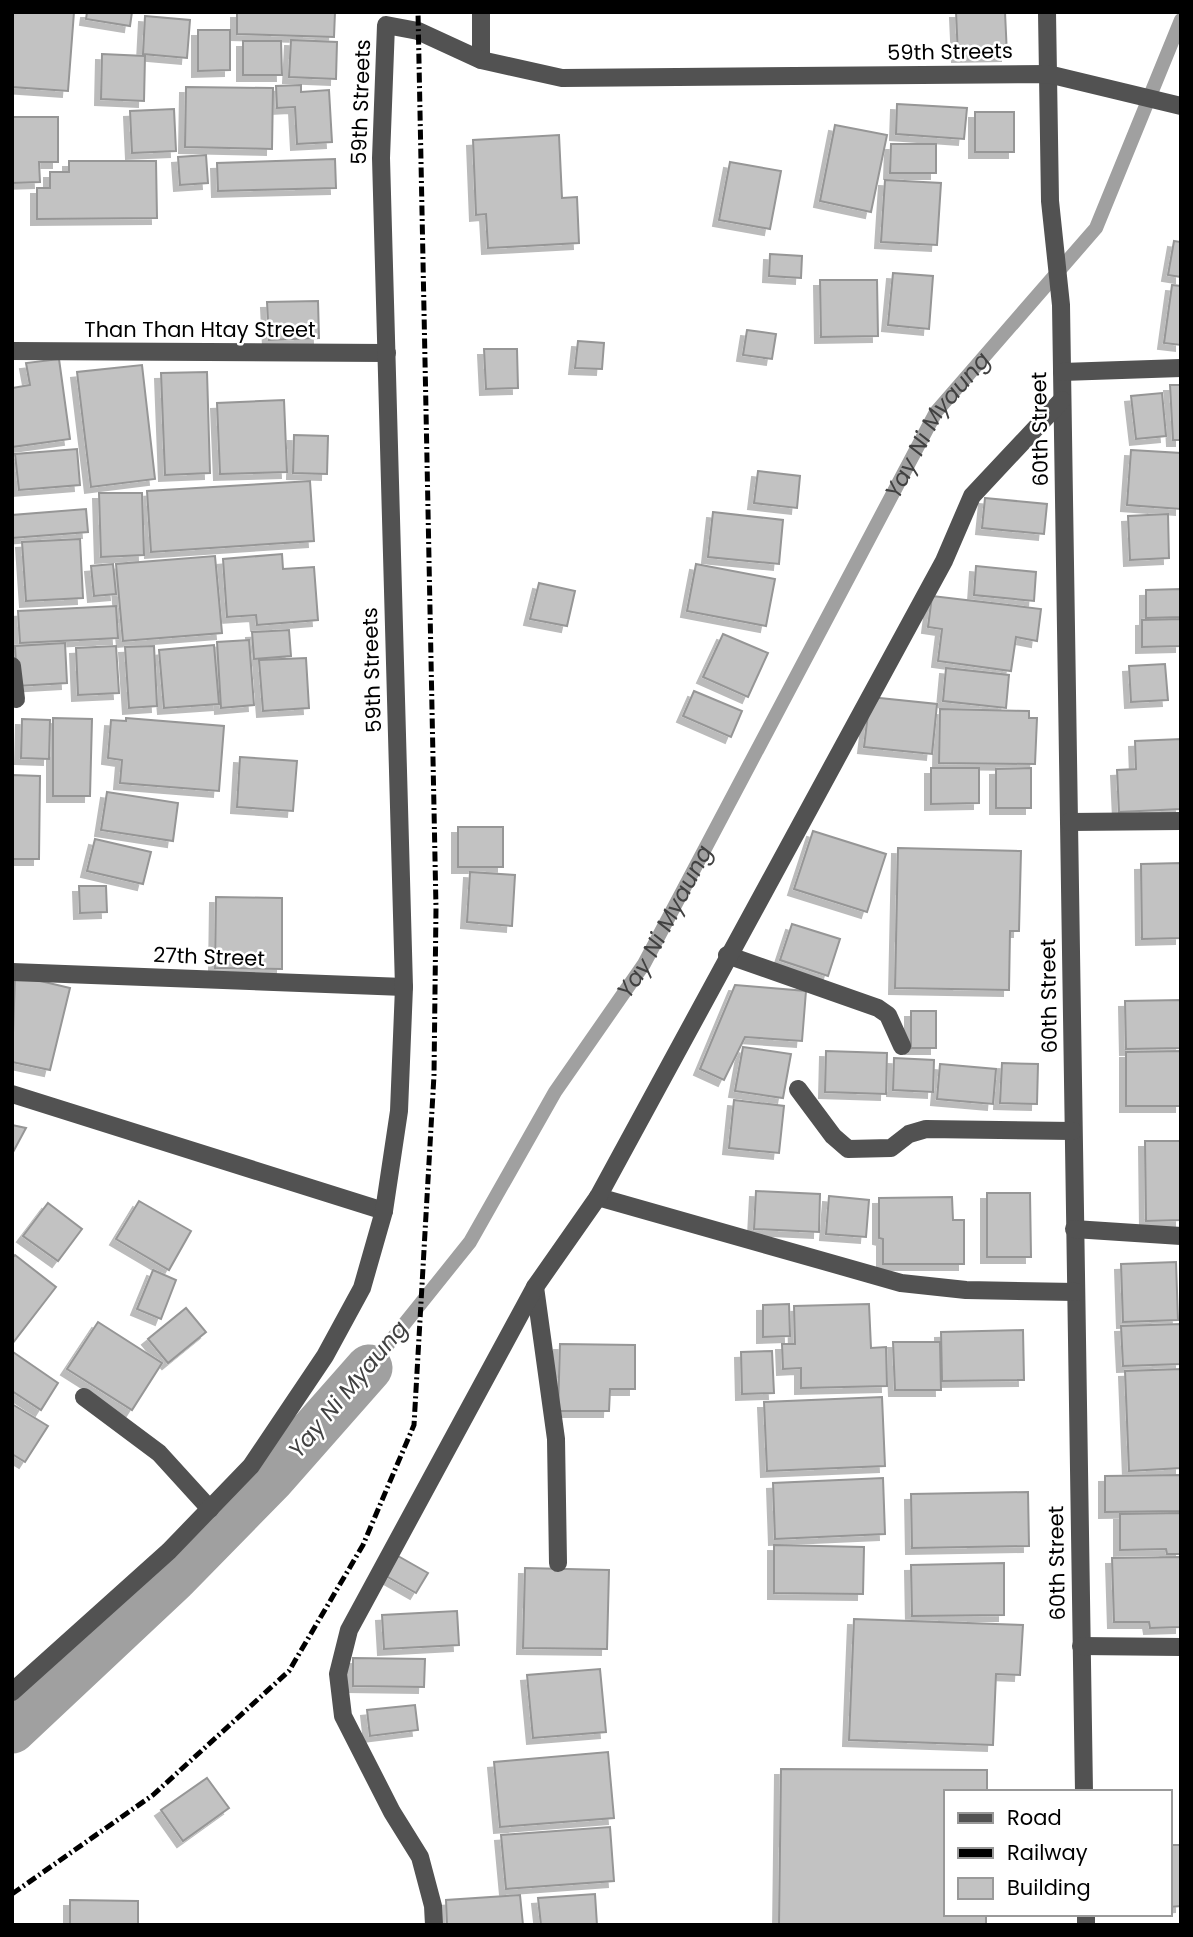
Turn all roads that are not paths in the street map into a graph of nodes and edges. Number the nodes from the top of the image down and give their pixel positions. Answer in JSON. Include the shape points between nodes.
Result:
{"nodes":[{"id":1,"x":481,"y":12,"type":"edge"},
{"id":2,"x":1047,"y":12,"type":"edge"},
{"id":3,"x":386,"y":19,"type":"edge"},
{"id":4,"x":481,"y":60,"type":"junction"},
{"id":5,"x":1048,"y":74,"type":"junction"},
{"id":6,"x":1178,"y":105,"type":"edge"},
{"id":7,"x":12,"y":351,"type":"edge"},
{"id":8,"x":387,"y":352,"type":"junction"},
{"id":9,"x":1181,"y":368,"type":"edge"},
{"id":10,"x":1062,"y":372,"type":"junction"},
{"id":11,"x":1062,"y":400,"type":"junction"},
{"id":12,"x":12,"y":666,"type":"edge"},
{"id":13,"x":16,"y":699,"type":"dead end"},
{"id":14,"x":1181,"y":821,"type":"edge"},
{"id":15,"x":1069,"y":822,"type":"junction"},
{"id":16,"x":727,"y":955,"type":"junction"},
{"id":17,"x":12,"y":972,"type":"edge"},
{"id":18,"x":404,"y":987,"type":"junction"},
{"id":19,"x":902,"y":1046,"type":"dead end"},
{"id":20,"x":798,"y":1089,"type":"dead end"},
{"id":21,"x":12,"y":1094,"type":"edge"},
{"id":22,"x":1073,"y":1131,"type":"junction"},
{"id":23,"x":598,"y":1197,"type":"junction"},
{"id":24,"x":384,"y":1211,"type":"junction"},
{"id":25,"x":1074,"y":1229,"type":"junction"},
{"id":26,"x":1181,"y":1236,"type":"edge"},
{"id":27,"x":536,"y":1287,"type":"junction"},
{"id":28,"x":1076,"y":1292,"type":"junction"},
{"id":29,"x":84,"y":1397,"type":"dead end"},
{"id":30,"x":210,"y":1509,"type":"junction"},
{"id":31,"x":558,"y":1563,"type":"dead end"},
{"id":32,"x":1081,"y":1646,"type":"junction"},
{"id":33,"x":1181,"y":1647,"type":"edge"},
{"id":34,"x":12,"y":1692,"type":"edge"},
{"id":35,"x":1084,"y":1790,"type":"edge"},
{"id":36,"x":434,"y":1925,"type":"edge"}],
"edges":[{"from":1,"to":4,"type":"street"},
{"from":2,"to":5,"type":"street","name":"60th Street"},
{"from":3,"to":4,"type":"street","name":"59th Streets"},
{"from":3,"to":8,"type":"street","name":"59th Streets","via":[[381,158]]},
{"from":4,"to":5,"type":"street","name":"59th Streets","via":[[562,78]]},
{"from":5,"to":6,"type":"street","name":"59th Streets"},
{"from":5,"to":10,"type":"street","name":"60th Street","via":[[1050,201],[1061,305]]},
{"from":7,"to":8,"type":"street","name":"Than Than Htay Street"},
{"from":8,"to":18,"type":"street","name":"59th Streets"},
{"from":9,"to":10,"type":"street"},
{"from":10,"to":11,"type":"street","name":"60th Street"},
{"from":11,"to":15,"type":"street","name":"60th Street"},
{"from":11,"to":16,"type":"street","via":[[972,496],[944,561]]},
{"from":12,"to":13,"type":"street"},
{"from":14,"to":15,"type":"street"},
{"from":15,"to":22,"type":"street","name":"60th Street"},
{"from":16,"to":19,"type":"street","via":[[878,1008],[892,1021]]},
{"from":16,"to":23,"type":"street"},
{"from":17,"to":18,"type":"street","name":"27th Street"},
{"from":18,"to":24,"type":"street","name":"59th Streets","via":[[399,1111]]},
{"from":20,"to":22,"type":"street","via":[[848,1149],[891,1148],[909,1134],[926,1129]]},
{"from":21,"to":24,"type":"street"},
{"from":22,"to":25,"type":"street","name":"60th Street"},
{"from":23,"to":27,"type":"street"},
{"from":23,"to":28,"type":"street","via":[[901,1283],[967,1290]]},
{"from":24,"to":30,"type":"street","name":"59th Streets","via":[[362,1287],[325,1356],[251,1466]]},
{"from":25,"to":26,"type":"street"},
{"from":25,"to":28,"type":"street","name":"60th Street"},
{"from":27,"to":31,"type":"street","via":[[556,1438]]},
{"from":27,"to":36,"type":"street","via":[[349,1630],[338,1674],[343,1716],[420,1857]]},
{"from":28,"to":32,"type":"street","name":"60th Street"},
{"from":29,"to":30,"type":"street","via":[[153,1448]]},
{"from":30,"to":34,"type":"street","name":"59th Streets"},
{"from":32,"to":33,"type":"street"},
{"from":32,"to":35,"type":"street","name":"60th Street"}]}
